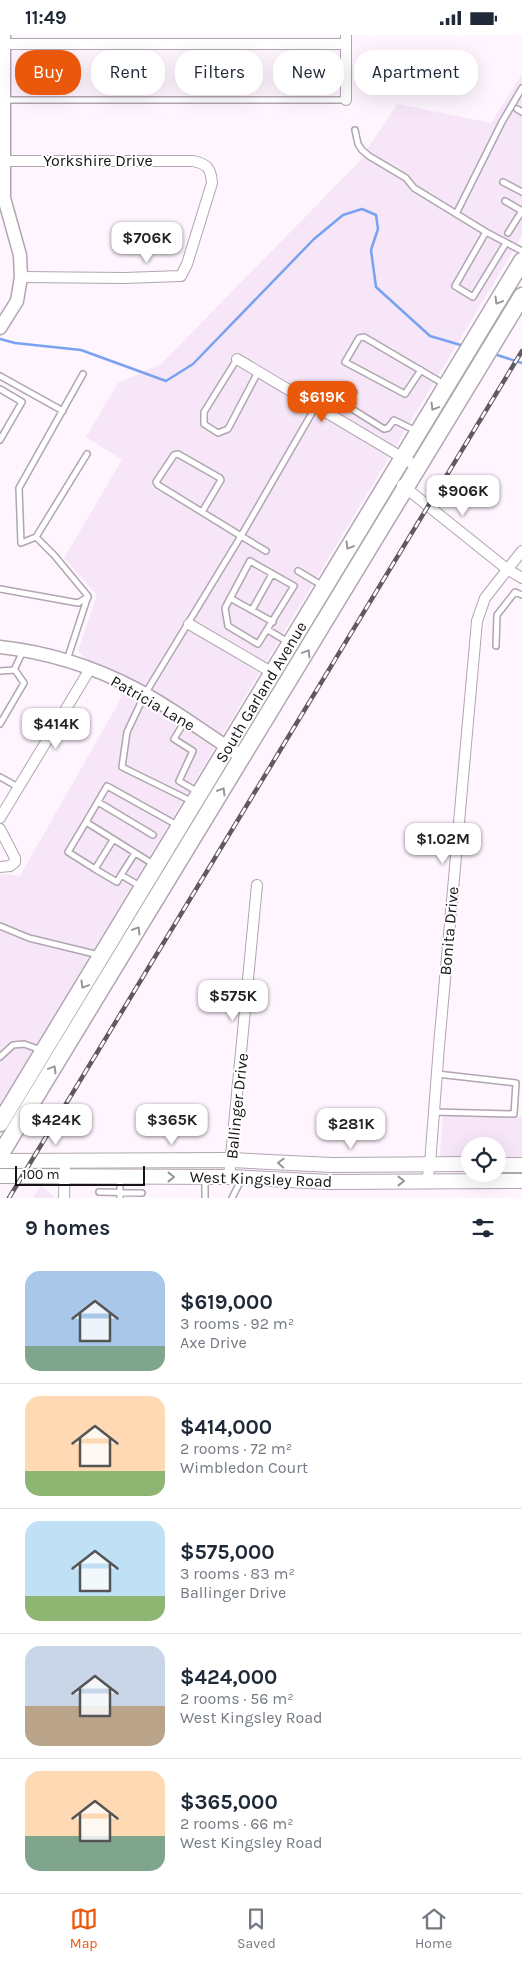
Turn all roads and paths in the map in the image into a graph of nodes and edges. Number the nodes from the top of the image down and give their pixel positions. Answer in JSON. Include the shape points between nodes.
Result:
{"nodes":[{"id":1,"x":61,"y":39,"type":"edge"},
{"id":2,"x":118,"y":39,"type":"edge"},
{"id":3,"x":173,"y":39,"type":"edge"},
{"id":4,"x":231,"y":39,"type":"edge"},
{"id":5,"x":287,"y":40,"type":"edge"},
{"id":6,"x":346,"y":40,"type":"edge"},
{"id":7,"x":2,"y":41,"type":"edge"},
{"id":8,"x":522,"y":88,"type":"edge"},
{"id":9,"x":4,"y":100,"type":"junction"},
{"id":10,"x":346,"y":100,"type":"joint"},
{"id":11,"x":355,"y":129,"type":"dead end"},
{"id":12,"x":4,"y":161,"type":"junction"},
{"id":13,"x":503,"y":181,"type":"dead end"},
{"id":14,"x":522,"y":192,"type":"edge"},
{"id":15,"x":505,"y":201,"type":"dead end"},
{"id":16,"x":522,"y":212,"type":"edge"},
{"id":17,"x":456,"y":214,"type":"junction"},
{"id":18,"x":486,"y":232,"type":"junction"},
{"id":19,"x":508,"y":233,"type":"dead end"},
{"id":20,"x":506,"y":243,"type":"junction"},
{"id":21,"x":522,"y":251,"type":"edge"},
{"id":22,"x":522,"y":261,"type":"edge"},
{"id":23,"x":21,"y":277,"type":"junction"},
{"id":24,"x":522,"y":296,"type":"edge"},
{"id":25,"x":0,"y":328,"type":"edge"},
{"id":26,"x":237,"y":359,"type":"joint"},
{"id":27,"x":421,"y":370,"type":"junction"},
{"id":28,"x":259,"y":371,"type":"junction"},
{"id":29,"x":83,"y":374,"type":"dead end"},
{"id":30,"x":0,"y":376,"type":"edge"},
{"id":31,"x":447,"y":385,"type":"junction"},
{"id":32,"x":0,"y":389,"type":"edge"},
{"id":33,"x":354,"y":392,"type":"dead end"},
{"id":34,"x":316,"y":405,"type":"junction"},
{"id":35,"x":62,"y":411,"type":"junction"},
{"id":36,"x":418,"y":433,"type":"junction"},
{"id":37,"x":0,"y":439,"type":"edge"},
{"id":38,"x":87,"y":454,"type":"dead end"},
{"id":39,"x":403,"y":458,"type":"junction"},
{"id":40,"x":418,"y":467,"type":"junction"},
{"id":41,"x":391,"y":477,"type":"junction"},
{"id":42,"x":406,"y":488,"type":"junction"},
{"id":43,"x":202,"y":512,"type":"junction"},
{"id":44,"x":241,"y":536,"type":"junction"},
{"id":45,"x":36,"y":537,"type":"junction"},
{"id":46,"x":266,"y":551,"type":"dead end"},
{"id":47,"x":522,"y":551,"type":"edge"},
{"id":48,"x":507,"y":569,"type":"junction"},
{"id":49,"x":298,"y":571,"type":"dead end"},
{"id":50,"x":272,"y":574,"type":"junction"},
{"id":51,"x":522,"y":578,"type":"edge"},
{"id":52,"x":324,"y":587,"type":"junction"},
{"id":53,"x":0,"y":589,"type":"edge"},
{"id":54,"x":522,"y":595,"type":"edge"},
{"id":55,"x":88,"y":596,"type":"junction"},
{"id":56,"x":230,"y":598,"type":"junction"},
{"id":57,"x":252,"y":610,"type":"junction"},
{"id":58,"x":273,"y":622,"type":"junction"},
{"id":59,"x":189,"y":624,"type":"junction"},
{"id":60,"x":268,"y":630,"type":"junction"},
{"id":61,"x":291,"y":643,"type":"junction"},
{"id":62,"x":496,"y":646,"type":"dead end"},
{"id":63,"x":0,"y":647,"type":"edge"},
{"id":64,"x":23,"y":651,"type":"junction"},
{"id":65,"x":67,"y":660,"type":"junction"},
{"id":66,"x":14,"y":669,"type":"junction"},
{"id":67,"x":90,"y":669,"type":"junction"},
{"id":68,"x":0,"y":671,"type":"edge"},
{"id":69,"x":272,"y":673,"type":"junction"},
{"id":70,"x":145,"y":694,"type":"junction"},
{"id":71,"x":185,"y":720,"type":"junction"},
{"id":72,"x":0,"y":724,"type":"edge"},
{"id":73,"x":228,"y":747,"type":"junction"},
{"id":74,"x":243,"y":757,"type":"junction"},
{"id":75,"x":0,"y":777,"type":"edge"},
{"id":76,"x":19,"y":787,"type":"junction"},
{"id":77,"x":197,"y":798,"type":"junction"},
{"id":78,"x":98,"y":801,"type":"junction"},
{"id":79,"x":0,"y":818,"type":"edge"},
{"id":80,"x":86,"y":822,"type":"junction"},
{"id":81,"x":179,"y":827,"type":"junction"},
{"id":82,"x":0,"y":829,"type":"edge"},
{"id":83,"x":153,"y":835,"type":"dead end"},
{"id":84,"x":113,"y":840,"type":"junction"},
{"id":85,"x":134,"y":853,"type":"junction"},
{"id":86,"x":156,"y":866,"type":"junction"},
{"id":87,"x":0,"y":867,"type":"edge"},
{"id":88,"x":95,"y":869,"type":"junction"},
{"id":89,"x":122,"y":875,"type":"junction"},
{"id":90,"x":257,"y":885,"type":"dead end"},
{"id":91,"x":143,"y":888,"type":"junction"},
{"id":92,"x":0,"y":926,"type":"edge"},
{"id":93,"x":101,"y":956,"type":"junction"},
{"id":94,"x":44,"y":1051,"type":"junction"},
{"id":95,"x":0,"y":1057,"type":"edge"},
{"id":96,"x":436,"y":1074,"type":"junction"},
{"id":97,"x":434,"y":1112,"type":"junction"},
{"id":98,"x":1,"y":1118,"type":"edge"},
{"id":99,"x":0,"y":1155,"type":"edge"},
{"id":100,"x":231,"y":1160,"type":"junction"},
{"id":101,"x":0,"y":1161,"type":"edge"},
{"id":102,"x":65,"y":1161,"type":"junction"},
{"id":103,"x":430,"y":1164,"type":"junction"},
{"id":104,"x":461,"y":1164,"type":"edge"},
{"id":105,"x":506,"y":1165,"type":"edge"},
{"id":106,"x":522,"y":1165,"type":"edge"},
{"id":107,"x":0,"y":1176,"type":"edge"},
{"id":108,"x":64,"y":1176,"type":"junction"},
{"id":109,"x":120,"y":1176,"type":"junction"},
{"id":110,"x":205,"y":1177,"type":"junction"},
{"id":111,"x":236,"y":1177,"type":"junction"},
{"id":112,"x":427,"y":1181,"type":"junction"},
{"id":113,"x":522,"y":1181,"type":"edge"},
{"id":114,"x":99,"y":1192,"type":"dead end"},
{"id":115,"x":142,"y":1193,"type":"dead end"},
{"id":116,"x":120,"y":1195,"type":"edge"},
{"id":117,"x":64,"y":1198,"type":"edge"},
{"id":118,"x":205,"y":1198,"type":"edge"},
{"id":119,"x":232,"y":1198,"type":"edge"}],
"edges":[{"from":1,"to":2,"type":"street"},
{"from":1,"to":7,"type":"street"},
{"from":2,"to":3,"type":"street"},
{"from":3,"to":4,"type":"street"},
{"from":4,"to":5,"type":"street"},
{"from":5,"to":6,"type":"street"},
{"from":6,"to":10,"type":"street"},
{"from":7,"to":9,"type":"street"},
{"from":8,"to":17,"type":"lane"},
{"from":9,"to":10,"type":"lane"},
{"from":9,"to":12,"type":"street"},
{"from":11,"to":17,"type":"lane","via":[[358,144],[369,156]]},
{"from":12,"to":23,"type":"street","via":[[4,198],[20,255]]},
{"from":12,"to":23,"type":"street","name":"Yorkshire Drive","via":[[193,161],[204,163],[211,171],[212,183],[181,275]]},
{"from":13,"to":14,"type":"lane"},
{"from":15,"to":16,"type":"lane"},
{"from":16,"to":19,"type":"lane"},
{"from":17,"to":18,"type":"lane"},
{"from":18,"to":20,"type":"lane"},
{"from":18,"to":20,"type":"lane","via":[[455,285],[473,297]]},
{"from":20,"to":21,"type":"lane"},
{"from":22,"to":31,"type":"main road","name":"South Garland Avenue","one_way":true},
{"from":23,"to":25,"type":"street","via":[[17,301]]},
{"from":24,"to":40,"type":"main road","name":"South Garland Avenue"},
{"from":26,"to":28,"type":"street"},
{"from":26,"to":28,"type":"lane","via":[[204,412],[204,424],[218,433],[228,429]]},
{"from":27,"to":27,"type":"lane","via":[[364,337],[359,338],[345,362],[404,394]]},
{"from":27,"to":31,"type":"lane"},
{"from":28,"to":34,"type":"street"},
{"from":29,"to":35,"type":"lane"},
{"from":30,"to":35,"type":"lane"},
{"from":31,"to":36,"type":"main road","name":"South Garland Avenue","one_way":true},
{"from":32,"to":37,"type":"lane","via":[[22,402]]},
{"from":33,"to":36,"type":"lane","via":[[348,407],[384,429],[394,420]]},
{"from":34,"to":39,"type":"street"},
{"from":34,"to":44,"type":"lane"},
{"from":35,"to":45,"type":"lane","via":[[19,488],[21,543]]},
{"from":36,"to":39,"type":"main road","name":"South Garland Avenue"},
{"from":38,"to":45,"type":"lane"},
{"from":39,"to":40,"type":"street"},
{"from":39,"to":41,"type":"main road","name":"South Garland Avenue"},
{"from":40,"to":42,"type":"main road","name":"South Garland Avenue"},
{"from":41,"to":42,"type":"street"},
{"from":41,"to":52,"type":"main road","name":"South Garland Avenue","one_way":true},
{"from":42,"to":48,"type":"street"},
{"from":74,"to":42,"type":"main road","name":"South Garland Avenue","one_way":true},
{"from":43,"to":43,"type":"lane","via":[[156,482],[174,455],[178,454],[221,480]]},
{"from":43,"to":44,"type":"lane"},
{"from":44,"to":46,"type":"lane"},
{"from":44,"to":59,"type":"lane"},
{"from":45,"to":55,"type":"lane"},
{"from":47,"to":48,"type":"street","name":"Bonita Drive"},
{"from":48,"to":51,"type":"street"},
{"from":48,"to":96,"type":"street","name":"Bonita Drive","via":[[485,598],[477,621]]},
{"from":49,"to":52,"type":"lane"},
{"from":50,"to":56,"type":"lane","via":[[250,561]]},
{"from":50,"to":57,"type":"lane"},
{"from":50,"to":58,"type":"lane","via":[[294,586]]},
{"from":52,"to":61,"type":"main road","name":"South Garland Avenue"},
{"from":53,"to":55,"type":"lane","via":[[78,603]]},
{"from":54,"to":62,"type":"lane","via":[[515,593],[497,615]]},
{"from":55,"to":65,"type":"lane"},
{"from":56,"to":57,"type":"lane"},
{"from":56,"to":60,"type":"lane","via":[[225,608],[228,626],[258,644]]},
{"from":57,"to":58,"type":"lane"},
{"from":58,"to":60,"type":"lane"},
{"from":59,"to":69,"type":"street"},
{"from":59,"to":70,"type":"lane"},
{"from":60,"to":61,"type":"lane"},
{"from":61,"to":69,"type":"main road","name":"South Garland Avenue"},
{"from":63,"to":64,"type":"street","name":"Patricia Lane"},
{"from":64,"to":65,"type":"street","name":"Patricia Lane"},
{"from":64,"to":66,"type":"lane"},
{"from":65,"to":67,"type":"street","name":"Patricia Lane"},
{"from":66,"to":68,"type":"lane"},
{"from":66,"to":72,"type":"lane","via":[[24,683],[23,687]]},
{"from":67,"to":70,"type":"street","name":"Patricia Lane"},
{"from":67,"to":76,"type":"street"},
{"from":69,"to":73,"type":"main road","name":"South Garland Avenue"},
{"from":70,"to":71,"type":"street","name":"Patricia Lane"},
{"from":70,"to":77,"type":"lane","via":[[127,732],[122,767]]},
{"from":71,"to":73,"type":"street","name":"Patricia Lane"},
{"from":71,"to":77,"type":"lane","via":[[174,739],[193,751],[179,781]]},
{"from":73,"to":74,"type":"street","name":"Patricia Lane"},
{"from":73,"to":77,"type":"main road","name":"South Garland Avenue"},
{"from":99,"to":74,"type":"main road","name":"South Garland Avenue","one_way":true},
{"from":75,"to":76,"type":"lane"},
{"from":76,"to":79,"type":"street"},
{"from":77,"to":81,"type":"main road","name":"South Garland Avenue"},
{"from":78,"to":80,"type":"lane"},
{"from":78,"to":81,"type":"lane","via":[[107,786]]},
{"from":78,"to":83,"type":"lane"},
{"from":80,"to":84,"type":"lane"},
{"from":80,"to":88,"type":"lane","via":[[68,852]]},
{"from":81,"to":86,"type":"main road","name":"South Garland Avenue"},
{"from":82,"to":87,"type":"street","via":[[15,862]]},
{"from":84,"to":85,"type":"lane"},
{"from":84,"to":88,"type":"lane"},
{"from":85,"to":86,"type":"lane"},
{"from":85,"to":89,"type":"lane"},
{"from":86,"to":91,"type":"main road","name":"South Garland Avenue"},
{"from":88,"to":89,"type":"lane","via":[[117,882]]},
{"from":89,"to":91,"type":"lane"},
{"from":90,"to":100,"type":"street","name":"Ballinger Drive"},
{"from":91,"to":93,"type":"main road","name":"South Garland Avenue"},
{"from":92,"to":93,"type":"lane","via":[[29,938]]},
{"from":93,"to":94,"type":"main road","name":"South Garland Avenue","one_way":true},
{"from":94,"to":95,"type":"lane","via":[[24,1044],[13,1045]]},
{"from":94,"to":98,"type":"main road","name":"South Garland Avenue"},
{"from":96,"to":97,"type":"street","name":"Bonita Drive"},
{"from":96,"to":97,"type":"lane","via":[[516,1083],[514,1114]]},
{"from":97,"to":103,"type":"street","name":"Bonita Drive"},
{"from":100,"to":102,"type":"main road","name":"West Kingsley Road"},
{"from":103,"to":100,"type":"main road","name":"West Kingsley Road","one_way":true,"via":[[332,1165]]},
{"from":100,"to":111,"type":"street","name":"Ballinger Drive"},
{"from":101,"to":102,"type":"main road","name":"West Kingsley Road"},
{"from":102,"to":108,"type":"street"},
{"from":103,"to":104,"type":"main road","name":"West Kingsley Road"},
{"from":103,"to":112,"type":"street","name":"Bonita Drive"},
{"from":105,"to":106,"type":"main road"},
{"from":107,"to":108,"type":"main road","name":"West Kingsley Road"},
{"from":108,"to":109,"type":"main road","name":"West Kingsley Road"},
{"from":108,"to":117,"type":"street"},
{"from":109,"to":110,"type":"main road","name":"West Kingsley Road","one_way":true},
{"from":109,"to":116,"type":"lane"},
{"from":110,"to":111,"type":"main road","name":"West Kingsley Road"},
{"from":110,"to":118,"type":"lane"},
{"from":111,"to":112,"type":"main road","name":"West Kingsley Road","one_way":true,"via":[[330,1182]]},
{"from":111,"to":119,"type":"lane"},
{"from":112,"to":113,"type":"main road","name":"West Kingsley Road"},
{"from":114,"to":116,"type":"lane"},
{"from":115,"to":116,"type":"lane"}]}
